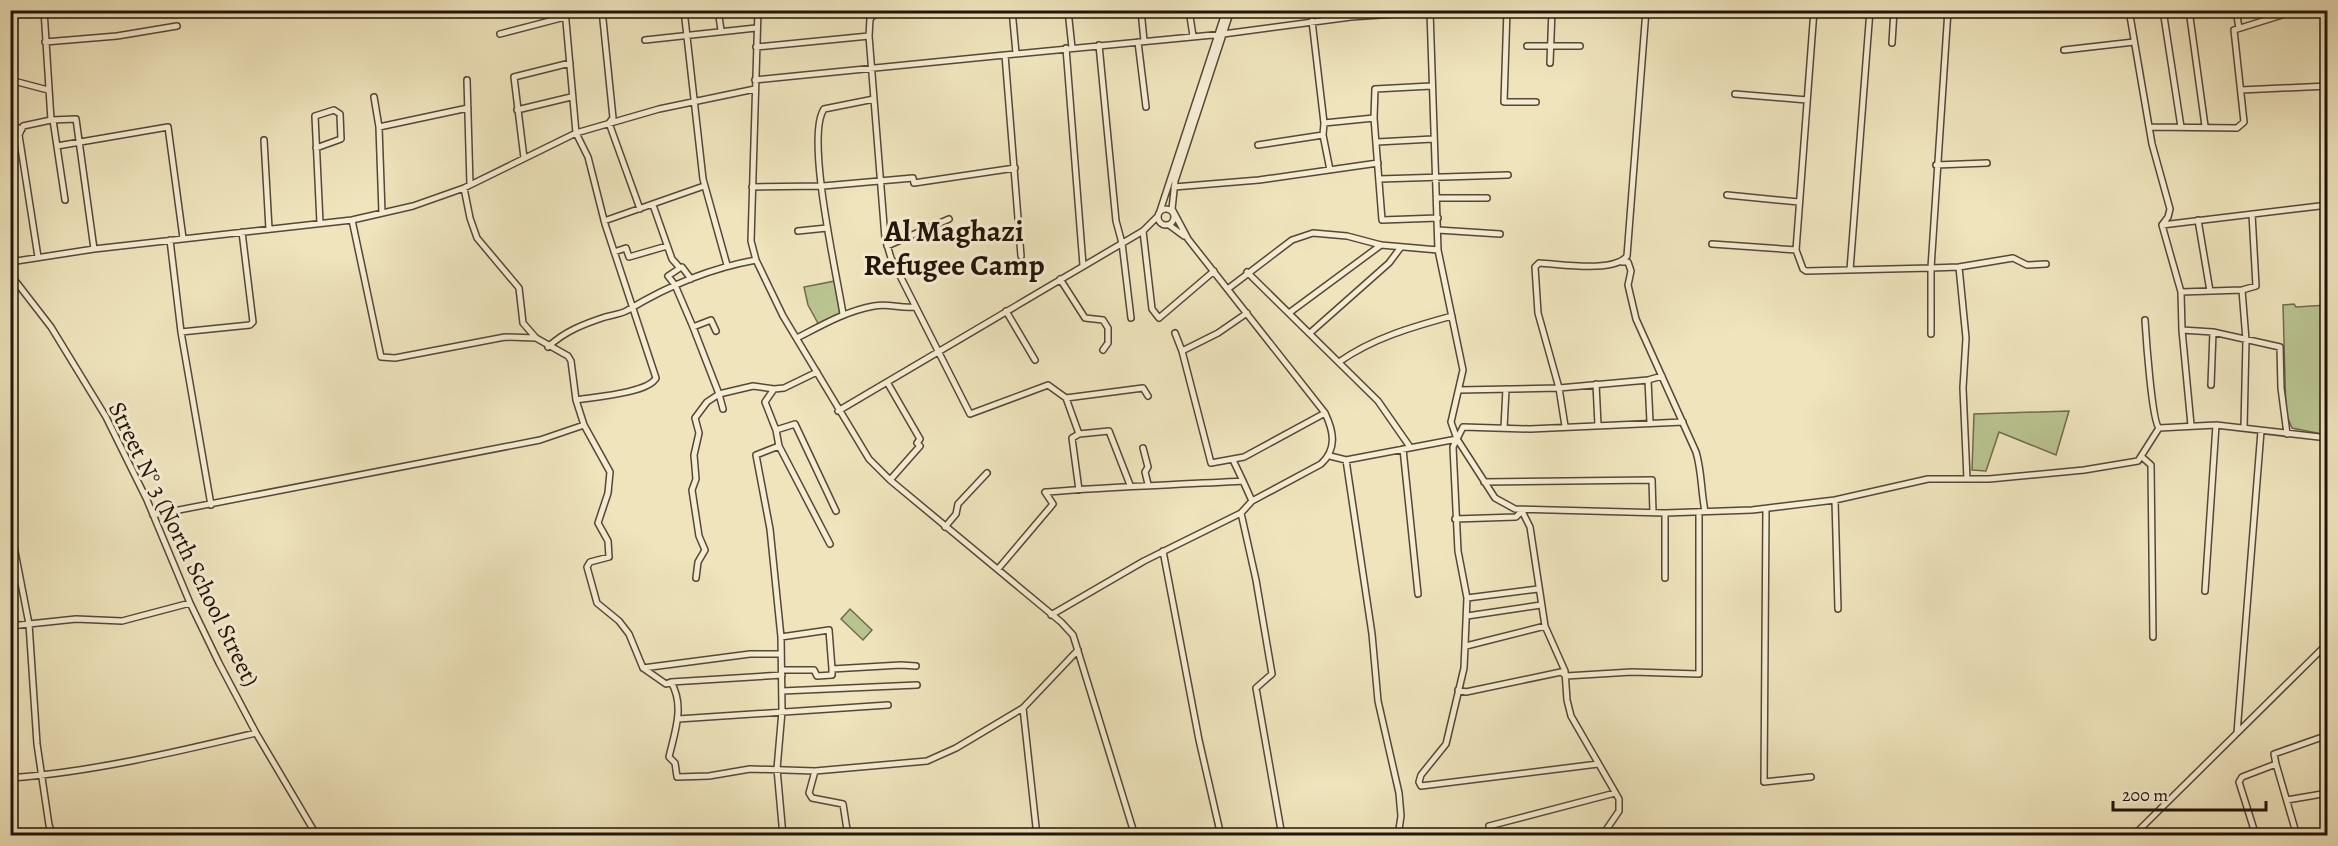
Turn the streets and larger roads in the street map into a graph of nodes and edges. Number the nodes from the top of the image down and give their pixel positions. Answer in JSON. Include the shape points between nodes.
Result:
{"nodes":[{"id":1,"x":44,"y":10,"type":"edge"},
{"id":2,"x":602,"y":10,"type":"edge"},
{"id":3,"x":684,"y":10,"type":"edge"},
{"id":4,"x":718,"y":10,"type":"edge"},
{"id":5,"x":758,"y":10,"type":"edge"},
{"id":6,"x":879,"y":10,"type":"edge"},
{"id":7,"x":1012,"y":10,"type":"edge"},
{"id":8,"x":1068,"y":10,"type":"edge"},
{"id":9,"x":1141,"y":10,"type":"edge"},
{"id":10,"x":1189,"y":10,"type":"edge"},
{"id":11,"x":1226,"y":10,"type":"edge"},
{"id":12,"x":1231,"y":10,"type":"edge"},
{"id":13,"x":1330,"y":10,"type":"edge"},
{"id":14,"x":1453,"y":10,"type":"edge"},
{"id":15,"x":1507,"y":10,"type":"edge"},
{"id":16,"x":1551,"y":10,"type":"edge"},
{"id":17,"x":1646,"y":10,"type":"edge"},
{"id":18,"x":1814,"y":10,"type":"edge"},
{"id":19,"x":1870,"y":10,"type":"edge"},
{"id":20,"x":1894,"y":10,"type":"edge"},
{"id":21,"x":1948,"y":10,"type":"edge"},
{"id":22,"x":2129,"y":10,"type":"edge"},
{"id":23,"x":2163,"y":10,"type":"edge"},
{"id":24,"x":2189,"y":10,"type":"edge"},
{"id":25,"x":2236,"y":10,"type":"edge"},
{"id":26,"x":2298,"y":10,"type":"edge"},
{"id":27,"x":1430,"y":11,"type":"edge"},
{"id":28,"x":565,"y":14,"type":"edge"},
{"id":29,"x":1331,"y":19,"type":"junction"},
{"id":30,"x":1312,"y":21,"type":"junction"},
{"id":31,"x":177,"y":26,"type":"dead end"},
{"id":32,"x":756,"y":28,"type":"junction"},
{"id":33,"x":2239,"y":28,"type":"junction"},
{"id":34,"x":721,"y":30,"type":"junction"},
{"id":35,"x":500,"y":34,"type":"dead end"},
{"id":36,"x":688,"y":35,"type":"junction"},
{"id":37,"x":1220,"y":35,"type":"junction"},
{"id":38,"x":869,"y":36,"type":"junction"},
{"id":39,"x":1193,"y":36,"type":"junction"},
{"id":40,"x":645,"y":40,"type":"dead end"},
{"id":41,"x":1141,"y":41,"type":"junction"},
{"id":42,"x":45,"y":42,"type":"junction"},
{"id":43,"x":2134,"y":42,"type":"junction"},
{"id":44,"x":1892,"y":43,"type":"dead end"},
{"id":45,"x":1099,"y":45,"type":"junction"},
{"id":46,"x":1527,"y":46,"type":"dead end"},
{"id":47,"x":1550,"y":46,"type":"junction"},
{"id":48,"x":1580,"y":46,"type":"dead end"},
{"id":49,"x":756,"y":47,"type":"junction"},
{"id":50,"x":1069,"y":48,"type":"junction"},
{"id":51,"x":2064,"y":50,"type":"dead end"},
{"id":52,"x":1016,"y":53,"type":"junction"},
{"id":53,"x":1005,"y":55,"type":"junction"},
{"id":54,"x":570,"y":63,"type":"junction"},
{"id":55,"x":1551,"y":63,"type":"dead end"},
{"id":56,"x":871,"y":69,"type":"junction"},
{"id":57,"x":10,"y":80,"type":"edge"},
{"id":58,"x":467,"y":80,"type":"dead end"},
{"id":59,"x":755,"y":80,"type":"junction"},
{"id":60,"x":1431,"y":86,"type":"junction"},
{"id":61,"x":2328,"y":86,"type":"edge"},
{"id":62,"x":755,"y":89,"type":"junction"},
{"id":63,"x":48,"y":90,"type":"junction"},
{"id":64,"x":2241,"y":90,"type":"junction"},
{"id":65,"x":1735,"y":94,"type":"dead end"},
{"id":66,"x":374,"y":97,"type":"dead end"},
{"id":67,"x":571,"y":98,"type":"junction"},
{"id":68,"x":874,"y":99,"type":"junction"},
{"id":69,"x":696,"y":100,"type":"junction"},
{"id":70,"x":1807,"y":100,"type":"junction"},
{"id":71,"x":1536,"y":102,"type":"dead end"},
{"id":72,"x":1146,"y":107,"type":"dead end"},
{"id":73,"x":468,"y":108,"type":"junction"},
{"id":74,"x":517,"y":110,"type":"junction"},
{"id":75,"x":1374,"y":118,"type":"junction"},
{"id":76,"x":52,"y":120,"type":"junction"},
{"id":77,"x":609,"y":123,"type":"junction"},
{"id":78,"x":1324,"y":123,"type":"junction"},
{"id":79,"x":10,"y":126,"type":"edge"},
{"id":80,"x":2205,"y":126,"type":"junction"},
{"id":81,"x":379,"y":127,"type":"junction"},
{"id":82,"x":2150,"y":127,"type":"junction"},
{"id":83,"x":2181,"y":127,"type":"junction"},
{"id":84,"x":21,"y":129,"type":"junction"},
{"id":85,"x":576,"y":132,"type":"junction"},
{"id":86,"x":1323,"y":135,"type":"junction"},
{"id":87,"x":1433,"y":139,"type":"junction"},
{"id":88,"x":264,"y":141,"type":"dead end"},
{"id":89,"x":1377,"y":142,"type":"junction"},
{"id":90,"x":78,"y":144,"type":"junction"},
{"id":91,"x":1258,"y":145,"type":"dead end"},
{"id":92,"x":57,"y":146,"type":"junction"},
{"id":93,"x":316,"y":148,"type":"junction"},
{"id":94,"x":524,"y":158,"type":"junction"},
{"id":95,"x":1378,"y":163,"type":"junction"},
{"id":96,"x":1987,"y":163,"type":"dead end"},
{"id":97,"x":1936,"y":165,"type":"junction"},
{"id":98,"x":1015,"y":168,"type":"junction"},
{"id":99,"x":1330,"y":170,"type":"junction"},
{"id":100,"x":1508,"y":175,"type":"dead end"},
{"id":101,"x":1435,"y":176,"type":"junction"},
{"id":102,"x":1379,"y":179,"type":"junction"},
{"id":103,"x":880,"y":182,"type":"junction"},
{"id":104,"x":1173,"y":182,"type":"junction"},
{"id":105,"x":467,"y":186,"type":"junction"},
{"id":106,"x":704,"y":186,"type":"junction"},
{"id":107,"x":823,"y":186,"type":"junction"},
{"id":108,"x":752,"y":187,"type":"junction"},
{"id":109,"x":1727,"y":195,"type":"dead end"},
{"id":110,"x":1437,"y":198,"type":"junction"},
{"id":111,"x":1487,"y":198,"type":"dead end"},
{"id":112,"x":64,"y":200,"type":"dead end"},
{"id":113,"x":1799,"y":202,"type":"junction"},
{"id":114,"x":653,"y":205,"type":"junction"},
{"id":115,"x":2328,"y":206,"type":"edge"},
{"id":116,"x":640,"y":209,"type":"junction"},
{"id":117,"x":382,"y":213,"type":"junction"},
{"id":118,"x":1159,"y":214,"type":"junction"},
{"id":119,"x":1173,"y":214,"type":"junction"},
{"id":120,"x":2252,"y":214,"type":"junction"},
{"id":121,"x":1438,"y":218,"type":"junction"},
{"id":122,"x":949,"y":219,"type":"dead end"},
{"id":123,"x":352,"y":220,"type":"junction"},
{"id":124,"x":2198,"y":220,"type":"junction"},
{"id":125,"x":604,"y":221,"type":"junction"},
{"id":126,"x":320,"y":223,"type":"junction"},
{"id":127,"x":1165,"y":225,"type":"junction"},
{"id":128,"x":2162,"y":225,"type":"junction"},
{"id":129,"x":827,"y":228,"type":"junction"},
{"id":130,"x":269,"y":229,"type":"junction"},
{"id":131,"x":1145,"y":229,"type":"junction"},
{"id":132,"x":1438,"y":230,"type":"junction"},
{"id":133,"x":242,"y":231,"type":"junction"},
{"id":134,"x":798,"y":231,"type":"dead end"},
{"id":135,"x":1500,"y":234,"type":"dead end"},
{"id":136,"x":183,"y":238,"type":"junction"},
{"id":137,"x":1188,"y":239,"type":"junction"},
{"id":138,"x":170,"y":240,"type":"junction"},
{"id":139,"x":1122,"y":243,"type":"junction"},
{"id":140,"x":1712,"y":244,"type":"dead end"},
{"id":141,"x":1381,"y":245,"type":"junction"},
{"id":142,"x":667,"y":246,"type":"junction"},
{"id":143,"x":887,"y":246,"type":"junction"},
{"id":144,"x":1401,"y":247,"type":"junction"},
{"id":145,"x":94,"y":249,"type":"junction"},
{"id":146,"x":1438,"y":250,"type":"junction"},
{"id":147,"x":1796,"y":250,"type":"junction"},
{"id":148,"x":614,"y":252,"type":"junction"},
{"id":149,"x":1021,"y":256,"type":"dead end"},
{"id":150,"x":38,"y":257,"type":"junction"},
{"id":151,"x":756,"y":260,"type":"junction"},
{"id":152,"x":10,"y":262,"type":"edge"},
{"id":153,"x":1622,"y":262,"type":"junction"},
{"id":154,"x":2046,"y":264,"type":"dead end"},
{"id":155,"x":727,"y":265,"type":"junction"},
{"id":156,"x":1083,"y":265,"type":"junction"},
{"id":157,"x":1959,"y":267,"type":"junction"},
{"id":158,"x":680,"y":268,"type":"junction"},
{"id":159,"x":1931,"y":268,"type":"junction"},
{"id":160,"x":1850,"y":270,"type":"junction"},
{"id":161,"x":1214,"y":271,"type":"junction"},
{"id":162,"x":1247,"y":272,"type":"junction"},
{"id":163,"x":10,"y":274,"type":"edge"},
{"id":164,"x":692,"y":279,"type":"junction"},
{"id":165,"x":1060,"y":279,"type":"junction"},
{"id":166,"x":676,"y":287,"type":"junction"},
{"id":167,"x":1229,"y":288,"type":"junction"},
{"id":168,"x":2242,"y":290,"type":"junction"},
{"id":169,"x":2210,"y":291,"type":"junction"},
{"id":170,"x":2181,"y":292,"type":"junction"},
{"id":171,"x":632,"y":306,"type":"junction"},
{"id":172,"x":915,"y":306,"type":"junction"},
{"id":173,"x":1006,"y":311,"type":"junction"},
{"id":174,"x":1247,"y":313,"type":"junction"},
{"id":175,"x":1289,"y":313,"type":"junction"},
{"id":176,"x":843,"y":314,"type":"junction"},
{"id":177,"x":1452,"y":316,"type":"junction"},
{"id":178,"x":1131,"y":318,"type":"dead end"},
{"id":179,"x":2145,"y":320,"type":"dead end"},
{"id":180,"x":693,"y":327,"type":"junction"},
{"id":181,"x":2182,"y":330,"type":"junction"},
{"id":182,"x":716,"y":331,"type":"dead end"},
{"id":183,"x":181,"y":332,"type":"junction"},
{"id":184,"x":1175,"y":333,"type":"dead end"},
{"id":185,"x":1310,"y":333,"type":"junction"},
{"id":186,"x":2213,"y":333,"type":"junction"},
{"id":187,"x":1931,"y":334,"type":"dead end"},
{"id":188,"x":536,"y":338,"type":"junction"},
{"id":189,"x":797,"y":338,"type":"junction"},
{"id":190,"x":2246,"y":340,"type":"junction"},
{"id":191,"x":548,"y":347,"type":"junction"},
{"id":192,"x":1103,"y":350,"type":"dead end"},
{"id":193,"x":1182,"y":351,"type":"junction"},
{"id":194,"x":938,"y":352,"type":"junction"},
{"id":195,"x":1035,"y":360,"type":"dead end"},
{"id":196,"x":1339,"y":362,"type":"junction"},
{"id":197,"x":817,"y":372,"type":"junction"},
{"id":198,"x":1662,"y":376,"type":"junction"},
{"id":199,"x":1648,"y":380,"type":"junction"},
{"id":200,"x":887,"y":382,"type":"junction"},
{"id":201,"x":1596,"y":384,"type":"junction"},
{"id":202,"x":2211,"y":385,"type":"dead end"},
{"id":203,"x":1558,"y":387,"type":"junction"},
{"id":204,"x":1506,"y":388,"type":"junction"},
{"id":205,"x":774,"y":389,"type":"junction"},
{"id":206,"x":1458,"y":390,"type":"junction"},
{"id":207,"x":719,"y":394,"type":"junction"},
{"id":208,"x":1148,"y":396,"type":"dead end"},
{"id":209,"x":1066,"y":398,"type":"junction"},
{"id":210,"x":576,"y":400,"type":"junction"},
{"id":211,"x":723,"y":409,"type":"dead end"},
{"id":212,"x":838,"y":411,"type":"junction"},
{"id":213,"x":1325,"y":413,"type":"junction"},
{"id":214,"x":1650,"y":422,"type":"junction"},
{"id":215,"x":1683,"y":422,"type":"junction"},
{"id":216,"x":584,"y":425,"type":"junction"},
{"id":217,"x":1598,"y":425,"type":"junction"},
{"id":218,"x":2191,"y":425,"type":"junction"},
{"id":219,"x":2216,"y":425,"type":"junction"},
{"id":220,"x":1565,"y":426,"type":"junction"},
{"id":221,"x":1504,"y":428,"type":"junction"},
{"id":222,"x":2159,"y":428,"type":"junction"},
{"id":223,"x":2244,"y":428,"type":"junction"},
{"id":224,"x":776,"y":430,"type":"junction"},
{"id":225,"x":2261,"y":430,"type":"junction"},
{"id":226,"x":1079,"y":434,"type":"junction"},
{"id":227,"x":2287,"y":434,"type":"junction"},
{"id":228,"x":2328,"y":438,"type":"edge"},
{"id":229,"x":1457,"y":439,"type":"junction"},
{"id":230,"x":779,"y":447,"type":"junction"},
{"id":231,"x":1143,"y":448,"type":"dead end"},
{"id":232,"x":1407,"y":448,"type":"junction"},
{"id":233,"x":1330,"y":456,"type":"junction"},
{"id":234,"x":2142,"y":457,"type":"junction"},
{"id":235,"x":1233,"y":460,"type":"junction"},
{"id":236,"x":1346,"y":460,"type":"junction"},
{"id":237,"x":987,"y":473,"type":"dead end"},
{"id":238,"x":1967,"y":479,"type":"junction"},
{"id":239,"x":890,"y":480,"type":"junction"},
{"id":240,"x":1243,"y":481,"type":"junction"},
{"id":241,"x":1484,"y":482,"type":"junction"},
{"id":242,"x":1148,"y":484,"type":"junction"},
{"id":243,"x":1131,"y":485,"type":"junction"},
{"id":244,"x":1079,"y":490,"type":"junction"},
{"id":245,"x":1835,"y":500,"type":"junction"},
{"id":246,"x":1252,"y":501,"type":"junction"},
{"id":247,"x":211,"y":506,"type":"junction"},
{"id":248,"x":1766,"y":509,"type":"junction"},
{"id":249,"x":836,"y":511,"type":"dead end"},
{"id":250,"x":1522,"y":512,"type":"junction"},
{"id":251,"x":1653,"y":512,"type":"junction"},
{"id":252,"x":1702,"y":512,"type":"junction"},
{"id":253,"x":1241,"y":513,"type":"junction"},
{"id":254,"x":1665,"y":513,"type":"junction"},
{"id":255,"x":153,"y":515,"type":"junction"},
{"id":256,"x":1455,"y":519,"type":"junction"},
{"id":257,"x":10,"y":526,"type":"edge"},
{"id":258,"x":945,"y":527,"type":"junction"},
{"id":259,"x":830,"y":544,"type":"dead end"},
{"id":260,"x":1163,"y":550,"type":"junction"},
{"id":261,"x":998,"y":569,"type":"junction"},
{"id":262,"x":696,"y":578,"type":"dead end"},
{"id":263,"x":1665,"y":578,"type":"dead end"},
{"id":264,"x":1538,"y":589,"type":"junction"},
{"id":265,"x":2205,"y":591,"type":"dead end"},
{"id":266,"x":1418,"y":594,"type":"dead end"},
{"id":267,"x":1467,"y":598,"type":"junction"},
{"id":268,"x":189,"y":603,"type":"junction"},
{"id":269,"x":1541,"y":605,"type":"junction"},
{"id":270,"x":1838,"y":609,"type":"dead end"},
{"id":271,"x":1051,"y":615,"type":"junction"},
{"id":272,"x":1467,"y":616,"type":"junction"},
{"id":273,"x":29,"y":624,"type":"junction"},
{"id":274,"x":10,"y":626,"type":"edge"},
{"id":275,"x":1545,"y":626,"type":"junction"},
{"id":276,"x":2153,"y":636,"type":"dead end"},
{"id":277,"x":781,"y":637,"type":"junction"},
{"id":278,"x":2328,"y":643,"type":"edge"},
{"id":279,"x":1466,"y":646,"type":"junction"},
{"id":280,"x":1078,"y":650,"type":"junction"},
{"id":281,"x":781,"y":654,"type":"junction"},
{"id":282,"x":916,"y":666,"type":"dead end"},
{"id":283,"x":643,"y":668,"type":"junction"},
{"id":284,"x":832,"y":669,"type":"junction"},
{"id":285,"x":782,"y":672,"type":"junction"},
{"id":286,"x":1566,"y":676,"type":"junction"},
{"id":287,"x":671,"y":682,"type":"junction"},
{"id":288,"x":917,"y":685,"type":"dead end"},
{"id":289,"x":1458,"y":690,"type":"junction"},
{"id":290,"x":782,"y":692,"type":"junction"},
{"id":291,"x":888,"y":705,"type":"dead end"},
{"id":292,"x":1023,"y":708,"type":"junction"},
{"id":293,"x":782,"y":711,"type":"junction"},
{"id":294,"x":678,"y":719,"type":"junction"},
{"id":295,"x":256,"y":732,"type":"junction"},
{"id":296,"x":2237,"y":733,"type":"junction"},
{"id":297,"x":2328,"y":735,"type":"edge"},
{"id":298,"x":1598,"y":764,"type":"junction"},
{"id":299,"x":2276,"y":764,"type":"junction"},
{"id":300,"x":777,"y":769,"type":"junction"},
{"id":301,"x":815,"y":771,"type":"junction"},
{"id":302,"x":44,"y":776,"type":"junction"},
{"id":303,"x":1811,"y":777,"type":"dead end"},
{"id":304,"x":10,"y":778,"type":"edge"},
{"id":305,"x":1615,"y":793,"type":"junction"},
{"id":306,"x":2328,"y":793,"type":"edge"},
{"id":307,"x":2287,"y":800,"type":"junction"},
{"id":308,"x":1489,"y":826,"type":"dead end"},
{"id":309,"x":2328,"y":834,"type":"edge"},
{"id":310,"x":53,"y":836,"type":"edge"},
{"id":311,"x":317,"y":836,"type":"edge"},
{"id":312,"x":783,"y":836,"type":"edge"},
{"id":313,"x":848,"y":836,"type":"edge"},
{"id":314,"x":1037,"y":836,"type":"edge"},
{"id":315,"x":1135,"y":836,"type":"edge"},
{"id":316,"x":1221,"y":836,"type":"edge"},
{"id":317,"x":1282,"y":836,"type":"edge"},
{"id":318,"x":1398,"y":836,"type":"edge"},
{"id":319,"x":1602,"y":836,"type":"edge"},
{"id":320,"x":2133,"y":836,"type":"edge"},
{"id":321,"x":2256,"y":836,"type":"edge"},
{"id":322,"x":2297,"y":836,"type":"edge"},
{"id":323,"x":2315,"y":836,"type":"edge"}],
"edges":[{"from":1,"to":42,"type":"street"},
{"from":2,"to":77,"type":"street","via":[[613,118]]},
{"from":3,"to":36,"type":"street"},
{"from":4,"to":34,"type":"street"},
{"from":5,"to":32,"type":"street"},
{"from":6,"to":38,"type":"street","via":[[870,19]]},
{"from":7,"to":52,"type":"street"},
{"from":8,"to":50,"type":"street"},
{"from":9,"to":41,"type":"street"},
{"from":10,"to":39,"type":"street"},
{"from":11,"to":37,"type":"street"},
{"from":12,"to":37,"type":"street"},
{"from":13,"to":29,"type":"street"},
{"from":14,"to":27,"type":"street"},
{"from":15,"to":71,"type":"street","via":[[1504,102]]},
{"from":16,"to":47,"type":"street"},
{"from":17,"to":153,"type":"street","via":[[1629,241]]},
{"from":18,"to":70,"type":"street"},
{"from":19,"to":160,"type":"street"},
{"from":20,"to":44,"type":"street"},
{"from":21,"to":97,"type":"street"},
{"from":22,"to":43,"type":"street"},
{"from":23,"to":83,"type":"street"},
{"from":24,"to":80,"type":"street"},
{"from":25,"to":33,"type":"street"},
{"from":26,"to":33,"type":"street"},
{"from":27,"to":29,"type":"street"},
{"from":27,"to":60,"type":"street"},
{"from":28,"to":35,"type":"street"},
{"from":28,"to":54,"type":"street"},
{"from":29,"to":30,"type":"street"},
{"from":30,"to":37,"type":"street"},
{"from":30,"to":78,"type":"street"},
{"from":31,"to":42,"type":"street"},
{"from":32,"to":34,"type":"street"},
{"from":32,"to":49,"type":"street"},
{"from":33,"to":64,"type":"street","via":[[2234,30]]},
{"from":34,"to":36,"type":"street"},
{"from":36,"to":40,"type":"street"},
{"from":36,"to":69,"type":"street"},
{"from":37,"to":39,"type":"street"},
{"from":37,"to":104,"type":"street"},
{"from":38,"to":49,"type":"street"},
{"from":38,"to":56,"type":"street"},
{"from":39,"to":41,"type":"street"},
{"from":41,"to":45,"type":"street"},
{"from":41,"to":72,"type":"street"},
{"from":42,"to":63,"type":"street"},
{"from":43,"to":51,"type":"street"},
{"from":43,"to":82,"type":"street"},
{"from":45,"to":50,"type":"street"},
{"from":45,"to":139,"type":"street","via":[[1116,221]]},
{"from":46,"to":47,"type":"street"},
{"from":47,"to":48,"type":"street"},
{"from":47,"to":55,"type":"street"},
{"from":49,"to":59,"type":"street"},
{"from":50,"to":52,"type":"street"},
{"from":50,"to":156,"type":"street"},
{"from":52,"to":53,"type":"street"},
{"from":53,"to":56,"type":"street"},
{"from":53,"to":98,"type":"street"},
{"from":54,"to":67,"type":"street"},
{"from":54,"to":74,"type":"street","via":[[514,77]]},
{"from":56,"to":59,"type":"street"},
{"from":56,"to":68,"type":"street"},
{"from":57,"to":63,"type":"street"},
{"from":58,"to":73,"type":"street"},
{"from":59,"to":62,"type":"street"},
{"from":60,"to":75,"type":"street","via":[[1375,89]]},
{"from":60,"to":87,"type":"street"},
{"from":61,"to":64,"type":"street"},
{"from":62,"to":69,"type":"street"},
{"from":62,"to":108,"type":"street"},
{"from":63,"to":76,"type":"street"},
{"from":64,"to":80,"type":"street","via":[[2244,122],[2238,128]]},
{"from":65,"to":70,"type":"street"},
{"from":66,"to":81,"type":"street"},
{"from":67,"to":74,"type":"street"},
{"from":67,"to":85,"type":"street"},
{"from":68,"to":103,"type":"street"},
{"from":68,"to":107,"type":"street","via":[[824,109],[818,118],[817,152]]},
{"from":69,"to":77,"type":"street"},
{"from":69,"to":106,"type":"street"},
{"from":70,"to":113,"type":"street"},
{"from":73,"to":81,"type":"street"},
{"from":73,"to":105,"type":"street"},
{"from":74,"to":94,"type":"street"},
{"from":75,"to":78,"type":"street"},
{"from":75,"to":89,"type":"street"},
{"from":76,"to":84,"type":"street"},
{"from":76,"to":90,"type":"street","via":[[76,119]]},
{"from":76,"to":92,"type":"street"},
{"from":77,"to":85,"type":"street"},
{"from":77,"to":116,"type":"street"},
{"from":78,"to":86,"type":"street"},
{"from":79,"to":84,"type":"street"},
{"from":80,"to":83,"type":"street"},
{"from":81,"to":117,"type":"street"},
{"from":82,"to":83,"type":"street"},
{"from":82,"to":128,"type":"street","via":[[2170,209]]},
{"from":84,"to":150,"type":"street"},
{"from":85,"to":94,"type":"street"},
{"from":85,"to":125,"type":"street","via":[[588,157]]},
{"from":86,"to":91,"type":"street"},
{"from":86,"to":99,"type":"street"},
{"from":87,"to":89,"type":"street"},
{"from":87,"to":101,"type":"street"},
{"from":88,"to":130,"type":"street"},
{"from":89,"to":95,"type":"street"},
{"from":90,"to":92,"type":"street"},
{"from":90,"to":136,"type":"street","via":[[168,127]]},
{"from":90,"to":145,"type":"street"},
{"from":92,"to":112,"type":"street"},
{"from":93,"to":93,"type":"street","via":[[315,116],[334,110],[340,114],[341,139]]},
{"from":93,"to":126,"type":"street"},
{"from":94,"to":105,"type":"street"},
{"from":95,"to":99,"type":"street"},
{"from":95,"to":102,"type":"street"},
{"from":96,"to":97,"type":"street"},
{"from":97,"to":159,"type":"street"},
{"from":98,"to":103,"type":"street","via":[[914,183],[913,178]]},
{"from":98,"to":149,"type":"street"},
{"from":99,"to":104,"type":"street"},
{"from":100,"to":101,"type":"street"},
{"from":101,"to":102,"type":"street"},
{"from":101,"to":110,"type":"street"},
{"from":102,"to":121,"type":"street","via":[[1382,220]]},
{"from":103,"to":107,"type":"street"},
{"from":103,"to":143,"type":"street"},
{"from":104,"to":118,"type":"street"},
{"from":104,"to":119,"type":"street"},
{"from":105,"to":117,"type":"street"},
{"from":105,"to":188,"type":"street","via":[[470,218],[477,238],[519,288],[523,323]]},
{"from":106,"to":114,"type":"street"},
{"from":106,"to":155,"type":"street"},
{"from":107,"to":108,"type":"street"},
{"from":107,"to":129,"type":"street"},
{"from":108,"to":151,"type":"street","via":[[751,241]]},
{"from":109,"to":113,"type":"street"},
{"from":110,"to":111,"type":"street"},
{"from":110,"to":121,"type":"street"},
{"from":113,"to":147,"type":"street"},
{"from":114,"to":116,"type":"street"},
{"from":114,"to":142,"type":"street"},
{"from":115,"to":120,"type":"street"},
{"from":116,"to":125,"type":"street"},
{"from":117,"to":123,"type":"street"},
{"from":118,"to":119,"type":"street","via":[[1167,209]]},
{"from":118,"to":127,"type":"street"},
{"from":118,"to":131,"type":"street"},
{"from":119,"to":127,"type":"street","via":[[1172,222]]},
{"from":119,"to":137,"type":"street"},
{"from":120,"to":124,"type":"street"},
{"from":120,"to":168,"type":"street","via":[[2256,286]]},
{"from":121,"to":132,"type":"street"},
{"from":122,"to":143,"type":"street"},
{"from":123,"to":126,"type":"street"},
{"from":123,"to":188,"type":"street","via":[[381,357],[395,358],[505,336]]},
{"from":124,"to":128,"type":"street"},
{"from":124,"to":169,"type":"street"},
{"from":125,"to":148,"type":"street"},
{"from":126,"to":130,"type":"street"},
{"from":127,"to":131,"type":"street"},
{"from":127,"to":137,"type":"street"},
{"from":128,"to":170,"type":"street"},
{"from":129,"to":134,"type":"street"},
{"from":129,"to":176,"type":"street"},
{"from":130,"to":133,"type":"street"},
{"from":131,"to":139,"type":"street"},
{"from":131,"to":161,"type":"street","via":[[1152,309],[1159,318]]},
{"from":132,"to":135,"type":"street"},
{"from":132,"to":146,"type":"street"},
{"from":133,"to":136,"type":"street"},
{"from":133,"to":183,"type":"street","via":[[253,322]]},
{"from":136,"to":138,"type":"street"},
{"from":137,"to":161,"type":"street"},
{"from":138,"to":145,"type":"street"},
{"from":138,"to":183,"type":"street"},
{"from":139,"to":156,"type":"street"},
{"from":139,"to":178,"type":"street"},
{"from":140,"to":147,"type":"street"},
{"from":141,"to":144,"type":"street"},
{"from":141,"to":162,"type":"street","via":[[1313,233],[1292,240]]},
{"from":141,"to":175,"type":"street"},
{"from":142,"to":148,"type":"street","via":[[629,257],[626,248]]},
{"from":142,"to":158,"type":"street"},
{"from":143,"to":172,"type":"street"},
{"from":144,"to":146,"type":"street"},
{"from":144,"to":185,"type":"street","via":[[1389,263]]},
{"from":145,"to":150,"type":"street"},
{"from":146,"to":177,"type":"street"},
{"from":147,"to":160,"type":"street","via":[[1806,271]]},
{"from":148,"to":171,"type":"street"},
{"from":150,"to":152,"type":"street"},
{"from":151,"to":155,"type":"street"},
{"from":151,"to":189,"type":"street"},
{"from":153,"to":198,"type":"street","via":[[1631,267],[1628,285],[1636,319]]},
{"from":153,"to":203,"type":"street","via":[[1610,267],[1539,263],[1535,267],[1538,313]]},
{"from":154,"to":157,"type":"street","via":[[2027,265],[2013,258]]},
{"from":155,"to":164,"type":"street"},
{"from":156,"to":165,"type":"street"},
{"from":157,"to":159,"type":"street"},
{"from":157,"to":238,"type":"street","via":[[1966,338],[1963,388]]},
{"from":158,"to":164,"type":"street","via":[[687,270]]},
{"from":158,"to":166,"type":"street","via":[[668,276]]},
{"from":159,"to":160,"type":"street"},
{"from":159,"to":187,"type":"street"},
{"from":161,"to":167,"type":"street"},
{"from":162,"to":167,"type":"street"},
{"from":162,"to":175,"type":"street"},
{"from":163,"to":255,"type":"street","name":"Street N° 3 (North School Street)","via":[[51,327],[84,381],[128,459]]},
{"from":164,"to":166,"type":"street"},
{"from":165,"to":173,"type":"street"},
{"from":165,"to":192,"type":"street","via":[[1085,318],[1103,320],[1108,328],[1108,344]]},
{"from":166,"to":171,"type":"street"},
{"from":166,"to":180,"type":"street"},
{"from":167,"to":174,"type":"street"},
{"from":168,"to":169,"type":"street"},
{"from":168,"to":190,"type":"street"},
{"from":169,"to":170,"type":"street"},
{"from":170,"to":181,"type":"street"},
{"from":171,"to":191,"type":"street","via":[[579,326]]},
{"from":171,"to":210,"type":"street","via":[[656,380],[636,389]]},
{"from":172,"to":176,"type":"street","via":[[875,306]]},
{"from":172,"to":194,"type":"street"},
{"from":173,"to":194,"type":"street"},
{"from":173,"to":195,"type":"street"},
{"from":174,"to":193,"type":"street"},
{"from":174,"to":213,"type":"street"},
{"from":175,"to":185,"type":"street"},
{"from":176,"to":189,"type":"street"},
{"from":177,"to":196,"type":"street","via":[[1361,347]]},
{"from":177,"to":206,"type":"street","via":[[1462,370]]},
{"from":179,"to":222,"type":"street","via":[[2153,411]]},
{"from":180,"to":182,"type":"street","via":[[711,320]]},
{"from":180,"to":207,"type":"street"},
{"from":181,"to":186,"type":"street"},
{"from":181,"to":218,"type":"street"},
{"from":183,"to":247,"type":"street"},
{"from":184,"to":193,"type":"street"},
{"from":185,"to":196,"type":"street"},
{"from":186,"to":190,"type":"street"},
{"from":186,"to":202,"type":"street"},
{"from":188,"to":191,"type":"street"},
{"from":189,"to":197,"type":"street"},
{"from":190,"to":223,"type":"street"},
{"from":190,"to":227,"type":"street","via":[[2280,347]]},
{"from":191,"to":210,"type":"street","via":[[571,361]]},
{"from":193,"to":235,"type":"street","via":[[1211,463]]},
{"from":194,"to":200,"type":"street"},
{"from":194,"to":209,"type":"street","via":[[970,414],[1048,385]]},
{"from":196,"to":232,"type":"street","via":[[1378,401]]},
{"from":197,"to":205,"type":"street"},
{"from":197,"to":212,"type":"street"},
{"from":198,"to":199,"type":"street"},
{"from":198,"to":215,"type":"street"},
{"from":199,"to":201,"type":"street"},
{"from":199,"to":214,"type":"street"},
{"from":200,"to":212,"type":"street"},
{"from":200,"to":239,"type":"street","via":[[920,439],[920,446]]},
{"from":201,"to":203,"type":"street"},
{"from":201,"to":217,"type":"street"},
{"from":203,"to":204,"type":"street"},
{"from":203,"to":220,"type":"street"},
{"from":204,"to":206,"type":"street"},
{"from":204,"to":221,"type":"street"},
{"from":205,"to":207,"type":"street","via":[[753,386]]},
{"from":205,"to":224,"type":"street","via":[[765,402]]},
{"from":206,"to":229,"type":"street","via":[[1451,422]]},
{"from":207,"to":211,"type":"street"},
{"from":207,"to":262,"type":"street","via":[[695,418],[699,433],[692,490],[705,550]]},
{"from":208,"to":209,"type":"street","via":[[1143,388]]},
{"from":209,"to":226,"type":"street"},
{"from":210,"to":216,"type":"street"},
{"from":212,"to":239,"type":"street","via":[[857,444]]},
{"from":213,"to":233,"type":"street","via":[[1334,440]]},
{"from":213,"to":235,"type":"street"},
{"from":214,"to":215,"type":"street"},
{"from":214,"to":217,"type":"street"},
{"from":215,"to":252,"type":"street","via":[[1702,472]]},
{"from":216,"to":247,"type":"street","via":[[540,440]]},
{"from":216,"to":283,"type":"street","via":[[610,472],[598,523],[608,541],[609,557],[590,562],[587,567],[597,603],[629,634]]},
{"from":217,"to":220,"type":"street"},
{"from":218,"to":219,"type":"street"},
{"from":218,"to":222,"type":"street"},
{"from":219,"to":223,"type":"street"},
{"from":219,"to":265,"type":"street"},
{"from":220,"to":221,"type":"street"},
{"from":221,"to":229,"type":"street","via":[[1462,427]]},
{"from":222,"to":234,"type":"street"},
{"from":223,"to":225,"type":"street"},
{"from":224,"to":230,"type":"street"},
{"from":224,"to":249,"type":"street","via":[[795,424]]},
{"from":225,"to":227,"type":"street"},
{"from":225,"to":296,"type":"street"},
{"from":226,"to":243,"type":"street","via":[[1108,431]]},
{"from":226,"to":244,"type":"street","via":[[1072,438]]},
{"from":227,"to":228,"type":"street"},
{"from":229,"to":232,"type":"street"},
{"from":229,"to":241,"type":"street"},
{"from":229,"to":256,"type":"street","via":[[1453,447]]},
{"from":230,"to":259,"type":"street"},
{"from":230,"to":277,"type":"street","via":[[756,455],[770,530]]},
{"from":231,"to":242,"type":"street"},
{"from":232,"to":236,"type":"street"},
{"from":232,"to":266,"type":"street"},
{"from":233,"to":236,"type":"street"},
{"from":233,"to":246,"type":"street"},
{"from":234,"to":238,"type":"street","via":[[2138,461],[2084,470]]},
{"from":234,"to":276,"type":"street","via":[[2151,465]]},
{"from":235,"to":240,"type":"street"},
{"from":236,"to":318,"type":"street","via":[[1378,701],[1399,793]]},
{"from":237,"to":258,"type":"street","via":[[958,504],[956,514]]},
{"from":238,"to":245,"type":"street","via":[[1928,479]]},
{"from":239,"to":258,"type":"street"},
{"from":240,"to":242,"type":"street"},
{"from":240,"to":246,"type":"street"},
{"from":241,"to":250,"type":"street","via":[[1495,498]]},
{"from":241,"to":251,"type":"street","via":[[1652,480]]},
{"from":242,"to":243,"type":"street"},
{"from":243,"to":244,"type":"street"},
{"from":244,"to":261,"type":"street","via":[[1045,492],[1053,504]]},
{"from":245,"to":248,"type":"street"},
{"from":245,"to":270,"type":"street"},
{"from":246,"to":253,"type":"street"},
{"from":247,"to":255,"type":"street"},
{"from":248,"to":252,"type":"street"},
{"from":248,"to":303,"type":"street","via":[[1764,782]]},
{"from":250,"to":251,"type":"street"},
{"from":250,"to":256,"type":"street","via":[[1516,517]]},
{"from":250,"to":264,"type":"street","via":[[1530,527]]},
{"from":251,"to":254,"type":"street"},
{"from":252,"to":254,"type":"street"},
{"from":252,"to":286,"type":"street","via":[[1699,674],[1632,672]]},
{"from":253,"to":260,"type":"street"},
{"from":253,"to":317,"type":"street","via":[[1272,674],[1256,688]]},
{"from":254,"to":263,"type":"street"},
{"from":255,"to":268,"type":"street","name":"Street N° 3 (North School Street)"},
{"from":256,"to":267,"type":"street"},
{"from":257,"to":273,"type":"street"},
{"from":258,"to":261,"type":"street"},
{"from":260,"to":271,"type":"street"},
{"from":260,"to":316,"type":"street"},
{"from":261,"to":271,"type":"street"},
{"from":264,"to":267,"type":"street"},
{"from":264,"to":269,"type":"street"},
{"from":267,"to":272,"type":"street"},
{"from":268,"to":273,"type":"street","via":[[122,621],[76,619]]},
{"from":268,"to":295,"type":"street","name":"Street N° 3 (North School Street)"},
{"from":269,"to":272,"type":"street"},
{"from":269,"to":275,"type":"street"},
{"from":271,"to":280,"type":"street","via":[[1072,634]]},
{"from":272,"to":279,"type":"street"},
{"from":273,"to":274,"type":"street"},
{"from":273,"to":302,"type":"street","via":[[37,744]]},
{"from":275,"to":279,"type":"street"},
{"from":275,"to":286,"type":"street"},
{"from":277,"to":281,"type":"street"},
{"from":277,"to":284,"type":"street","via":[[830,630]]},
{"from":278,"to":296,"type":"street"},
{"from":279,"to":289,"type":"street"},
{"from":280,"to":292,"type":"street"},
{"from":280,"to":315,"type":"street"},
{"from":281,"to":283,"type":"street","via":[[750,654]]},
{"from":281,"to":285,"type":"street"},
{"from":282,"to":284,"type":"street"},
{"from":283,"to":287,"type":"street","via":[[666,684]]},
{"from":284,"to":285,"type":"street","via":[[832,675],[817,676],[814,670]]},
{"from":285,"to":287,"type":"street"},
{"from":285,"to":290,"type":"street"},
{"from":286,"to":289,"type":"street","via":[[1561,672],[1466,692]]},
{"from":286,"to":298,"type":"street","via":[[1566,700]]},
{"from":287,"to":294,"type":"street","via":[[679,695]]},
{"from":288,"to":290,"type":"street"},
{"from":289,"to":298,"type":"street","via":[[1446,744],[1421,776],[1421,786]]},
{"from":290,"to":293,"type":"street"},
{"from":291,"to":293,"type":"street"},
{"from":292,"to":301,"type":"street","via":[[927,761]]},
{"from":292,"to":314,"type":"street"},
{"from":293,"to":294,"type":"street"},
{"from":293,"to":300,"type":"street"},
{"from":294,"to":300,"type":"street","via":[[669,756],[675,763],[677,777]]},
{"from":295,"to":302,"type":"street"},
{"from":295,"to":311,"type":"street","name":"Street N° 3 (North School Street)"},
{"from":296,"to":320,"type":"street"},
{"from":297,"to":299,"type":"street","via":[[2274,754]]},
{"from":298,"to":305,"type":"street"},
{"from":299,"to":307,"type":"street"},
{"from":299,"to":321,"type":"street","via":[[2242,777],[2239,782]]},
{"from":300,"to":301,"type":"street"},
{"from":300,"to":312,"type":"street"},
{"from":301,"to":313,"type":"street","via":[[809,793],[812,798],[843,804]]},
{"from":302,"to":304,"type":"street"},
{"from":302,"to":310,"type":"street"},
{"from":305,"to":308,"type":"street"},
{"from":305,"to":319,"type":"street","via":[[1620,799],[1618,811]]},
{"from":306,"to":307,"type":"street"},
{"from":307,"to":322,"type":"street"},
{"from":309,"to":323,"type":"street"}]}
